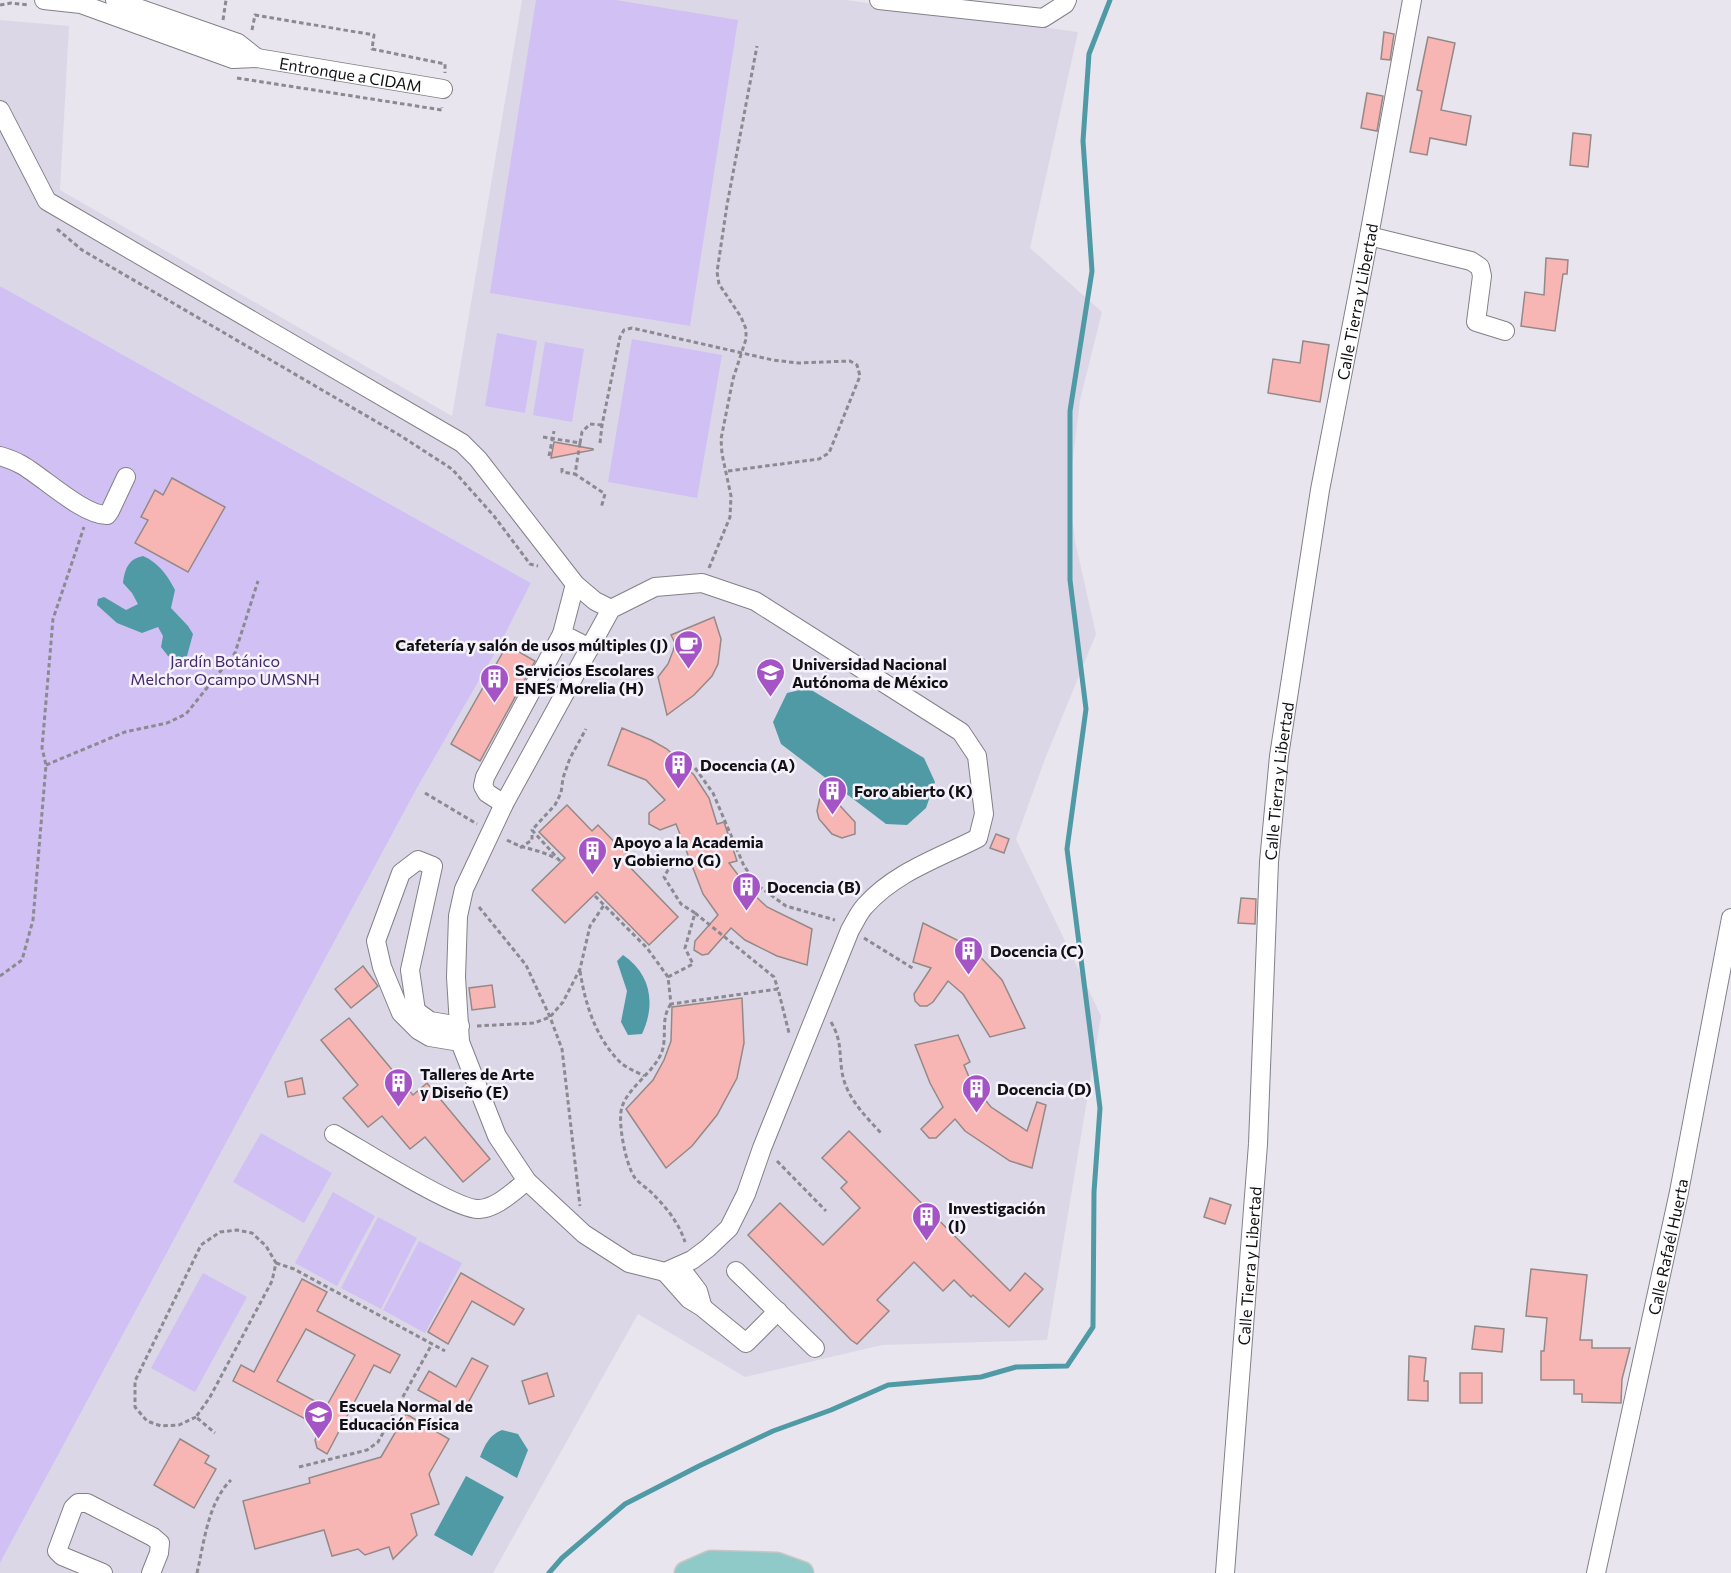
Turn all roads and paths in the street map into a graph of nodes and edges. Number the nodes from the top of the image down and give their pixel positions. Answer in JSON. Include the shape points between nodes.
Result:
{"nodes":[{"id":1,"x":44,"y":0,"type":"edge"},
{"id":2,"x":115,"y":0,"type":"edge"},
{"id":3,"x":226,"y":0,"type":"edge"},
{"id":4,"x":879,"y":0,"type":"edge"},
{"id":5,"x":1067,"y":0,"type":"edge"},
{"id":6,"x":1412,"y":0,"type":"edge"},
{"id":7,"x":233,"y":23,"type":"dead end"},
{"id":8,"x":243,"y":27,"type":"dead end"},
{"id":9,"x":757,"y":46,"type":"dead end"},
{"id":10,"x":257,"y":58,"type":"junction"},
{"id":11,"x":446,"y":64,"type":"dead end"},
{"id":12,"x":444,"y":89,"type":"dead end"},
{"id":13,"x":0,"y":110,"type":"edge"},
{"id":14,"x":56,"y":228,"type":"dead end"},
{"id":15,"x":1369,"y":236,"type":"junction"},
{"id":16,"x":1505,"y":331,"type":"dead end"},
{"id":17,"x":741,"y":352,"type":"junction"},
{"id":18,"x":602,"y":425,"type":"junction"},
{"id":19,"x":554,"y":432,"type":"dead end"},
{"id":20,"x":543,"y":437,"type":"dead end"},
{"id":21,"x":553,"y":439,"type":"junction"},
{"id":22,"x":580,"y":443,"type":"junction"},
{"id":23,"x":600,"y":443,"type":"dead end"},
{"id":24,"x":0,"y":456,"type":"edge"},
{"id":25,"x":549,"y":456,"type":"dead end"},
{"id":26,"x":562,"y":468,"type":"dead end"},
{"id":27,"x":728,"y":471,"type":"junction"},
{"id":28,"x":575,"y":474,"type":"junction"},
{"id":29,"x":126,"y":477,"type":"dead end"},
{"id":30,"x":601,"y":508,"type":"dead end"},
{"id":31,"x":88,"y":511,"type":"junction"},
{"id":32,"x":572,"y":580,"type":"junction"},
{"id":33,"x":258,"y":581,"type":"dead end"},
{"id":34,"x":702,"y":584,"type":"junction"},
{"id":35,"x":611,"y":609,"type":"junction"},
{"id":36,"x":562,"y":634,"type":"junction"},
{"id":37,"x":590,"y":648,"type":"junction"},
{"id":38,"x":586,"y":729,"type":"dead end"},
{"id":39,"x":46,"y":765,"type":"junction"},
{"id":40,"x":695,"y":768,"type":"dead end"},
{"id":41,"x":424,"y":793,"type":"dead end"},
{"id":42,"x":504,"y":804,"type":"junction"},
{"id":43,"x":532,"y":830,"type":"junction"},
{"id":44,"x":490,"y":831,"type":"junction"},
{"id":45,"x":520,"y":848,"type":"junction"},
{"id":46,"x":687,"y":858,"type":"dead end"},
{"id":47,"x":464,"y":890,"type":"junction"},
{"id":48,"x":595,"y":896,"type":"dead end"},
{"id":49,"x":604,"y":905,"type":"junction"},
{"id":50,"x":695,"y":913,"type":"junction"},
{"id":51,"x":1731,"y":918,"type":"edge"},
{"id":52,"x":850,"y":930,"type":"junction"},
{"id":53,"x":580,"y":969,"type":"junction"},
{"id":54,"x":914,"y":969,"type":"dead end"},
{"id":55,"x":0,"y":976,"type":"edge"},
{"id":56,"x":668,"y":978,"type":"junction"},
{"id":57,"x":778,"y":989,"type":"junction"},
{"id":58,"x":670,"y":1004,"type":"junction"},
{"id":59,"x":409,"y":1012,"type":"junction"},
{"id":60,"x":818,"y":1014,"type":"junction"},
{"id":61,"x":550,"y":1017,"type":"junction"},
{"id":62,"x":460,"y":1034,"type":"junction"},
{"id":63,"x":803,"y":1047,"type":"junction"},
{"id":64,"x":645,"y":1076,"type":"junction"},
{"id":65,"x":334,"y":1134,"type":"dead end"},
{"id":66,"x":882,"y":1134,"type":"dead end"},
{"id":67,"x":762,"y":1148,"type":"junction"},
{"id":68,"x":527,"y":1182,"type":"junction"},
{"id":69,"x":826,"y":1211,"type":"dead end"},
{"id":70,"x":584,"y":1234,"type":"junction"},
{"id":71,"x":276,"y":1263,"type":"junction"},
{"id":72,"x":679,"y":1266,"type":"junction"},
{"id":73,"x":736,"y":1271,"type":"dead end"},
{"id":74,"x":778,"y":1311,"type":"junction"},
{"id":75,"x":432,"y":1344,"type":"junction"},
{"id":76,"x":815,"y":1348,"type":"dead end"},
{"id":77,"x":445,"y":1351,"type":"dead end"},
{"id":78,"x":196,"y":1417,"type":"junction"},
{"id":79,"x":215,"y":1433,"type":"dead end"},
{"id":80,"x":298,"y":1467,"type":"dead end"},
{"id":81,"x":231,"y":1480,"type":"dead end"},
{"id":82,"x":103,"y":1573,"type":"edge"},
{"id":83,"x":151,"y":1573,"type":"edge"},
{"id":84,"x":197,"y":1573,"type":"edge"},
{"id":85,"x":686,"y":1573,"type":"edge"},
{"id":86,"x":800,"y":1573,"type":"edge"},
{"id":87,"x":1225,"y":1573,"type":"edge"},
{"id":88,"x":1596,"y":1573,"type":"edge"}],
"edges":[{"from":1,"to":10,"type":"street","name":"Entronque a CIDAM","via":[[81,4],[233,58]]},
{"from":2,"to":10,"type":"street","name":"Entronque a CIDAM","via":[[238,43]]},
{"from":3,"to":7,"type":"path","via":[[223,20]]},
{"from":4,"to":5,"type":"street","via":[[1043,18]]},
{"from":6,"to":15,"type":"street","name":"Calle Tierra y Libertad"},
{"from":8,"to":11,"type":"path","via":[[253,31],[255,15],[374,35],[372,50]]},
{"from":9,"to":17,"type":"path","via":[[717,272],[719,285],[746,329]]},
{"from":10,"to":12,"type":"street","name":"Entronque a CIDAM"},
{"from":13,"to":32,"type":"street","via":[[47,201],[462,443]]},
{"from":14,"to":32,"type":"path","via":[[81,250],[452,469],[530,564]]},
{"from":15,"to":16,"type":"street","via":[[1471,261],[1480,267],[1476,322]]},
{"from":15,"to":87,"type":"street","name":"Calle Tierra y Libertad","via":[[1320,490],[1279,756],[1269,862],[1258,1144]]},
{"from":17,"to":18,"type":"path","via":[[632,328],[624,330]]},
{"from":17,"to":27,"type":"path","via":[[721,439]]},
{"from":17,"to":27,"type":"path","via":[[798,363],[850,361],[857,364],[860,376],[829,453],[819,459]]},
{"from":18,"to":22,"type":"path","via":[[590,423],[582,432]]},
{"from":18,"to":23,"type":"path"},
{"from":19,"to":21,"type":"path"},
{"from":20,"to":21,"type":"path"},
{"from":21,"to":22,"type":"path"},
{"from":21,"to":25,"type":"path"},
{"from":22,"to":28,"type":"path"},
{"from":24,"to":31,"type":"street","via":[[21,464]]},
{"from":26,"to":28,"type":"path","via":[[562,472]]},
{"from":27,"to":34,"type":"path","via":[[730,517]]},
{"from":28,"to":30,"type":"path","via":[[605,494]]},
{"from":29,"to":31,"type":"street","via":[[106,515]]},
{"from":31,"to":39,"type":"path","via":[[53,619],[42,748]]},
{"from":32,"to":35,"type":"street","via":[[595,601]]},
{"from":32,"to":36,"type":"street"},
{"from":33,"to":39,"type":"path","via":[[235,653],[186,714],[167,723],[125,732]]},
{"from":34,"to":35,"type":"street","via":[[655,587]]},
{"from":34,"to":52,"type":"street","via":[[755,601],[961,732],[977,756],[984,814],[978,838],[902,874],[864,906]]},
{"from":35,"to":37,"type":"street"},
{"from":36,"to":37,"type":"street"},
{"from":36,"to":42,"type":"street","via":[[485,777],[483,786],[487,793]]},
{"from":37,"to":42,"type":"street"},
{"from":38,"to":43,"type":"path","via":[[570,758],[555,805]]},
{"from":39,"to":55,"type":"path","via":[[33,920],[22,960]]},
{"from":40,"to":52,"type":"path","via":[[713,793],[744,866],[757,885],[786,906],[838,921]]},
{"from":41,"to":44,"type":"path"},
{"from":42,"to":44,"type":"street"},
{"from":43,"to":45,"type":"path","via":[[532,840]]},
{"from":43,"to":45,"type":"path","via":[[560,861]]},
{"from":44,"to":45,"type":"path"},
{"from":44,"to":47,"type":"street"},
{"from":46,"to":50,"type":"path","via":[[668,870],[664,878],[681,904]]},
{"from":47,"to":61,"type":"path","via":[[526,965]]},
{"from":47,"to":62,"type":"street","via":[[458,916],[456,977]]},
{"from":48,"to":49,"type":"path"},
{"from":49,"to":53,"type":"path","via":[[590,926]]},
{"from":49,"to":56,"type":"path","via":[[647,948]]},
{"from":50,"to":56,"type":"path","via":[[685,948],[693,964]]},
{"from":50,"to":57,"type":"path","via":[[774,977]]},
{"from":51,"to":88,"type":"street","name":"Calle Rafaél Huerta","via":[[1679,1192]]},
{"from":52,"to":54,"type":"path"},
{"from":52,"to":60,"type":"street"},
{"from":53,"to":61,"type":"path","via":[[563,1002]]},
{"from":53,"to":64,"type":"path","via":[[585,1002],[600,1036],[621,1063]]},
{"from":56,"to":58,"type":"path"},
{"from":57,"to":58,"type":"path"},
{"from":57,"to":63,"type":"path","via":[[790,1034]]},
{"from":58,"to":64,"type":"path","via":[[661,1056]]},
{"from":59,"to":59,"type":"street","via":[[410,970],[433,866],[418,860],[401,873],[376,941],[382,967]]},
{"from":59,"to":62,"type":"street"},
{"from":60,"to":63,"type":"street"},
{"from":60,"to":66,"type":"path","via":[[832,1023],[841,1046],[842,1074],[857,1107]]},
{"from":61,"to":62,"type":"path"},
{"from":61,"to":70,"type":"path","via":[[562,1049]]},
{"from":62,"to":68,"type":"street","via":[[497,1136]]},
{"from":63,"to":67,"type":"street"},
{"from":64,"to":72,"type":"path","via":[[622,1105],[619,1120],[624,1148],[634,1177],[667,1208],[683,1234]]},
{"from":65,"to":68,"type":"street","via":[[450,1201],[476,1210],[490,1207]]},
{"from":67,"to":69,"type":"path"},
{"from":67,"to":72,"type":"street","via":[[729,1228],[708,1248]]},
{"from":68,"to":70,"type":"street"},
{"from":70,"to":72,"type":"street","via":[[629,1263]]},
{"from":71,"to":75,"type":"path"},
{"from":71,"to":78,"type":"path","via":[[272,1281]]},
{"from":71,"to":78,"type":"path","via":[[252,1233],[220,1232],[201,1245],[135,1381],[135,1407],[147,1421],[161,1426],[179,1425]]},
{"from":72,"to":74,"type":"street","via":[[689,1299],[746,1343]]},
{"from":73,"to":74,"type":"street"},
{"from":74,"to":76,"type":"street"},
{"from":75,"to":77,"type":"path"},
{"from":75,"to":80,"type":"path","via":[[378,1442],[367,1450]]},
{"from":78,"to":79,"type":"path"},
{"from":81,"to":84,"type":"path","via":[[222,1489],[213,1511]]},
{"from":82,"to":83,"type":"street","via":[[57,1551],[78,1503],[87,1503],[160,1543]]},
{"from":85,"to":86,"type":"main road","via":[[711,1562],[777,1564]]}]}
